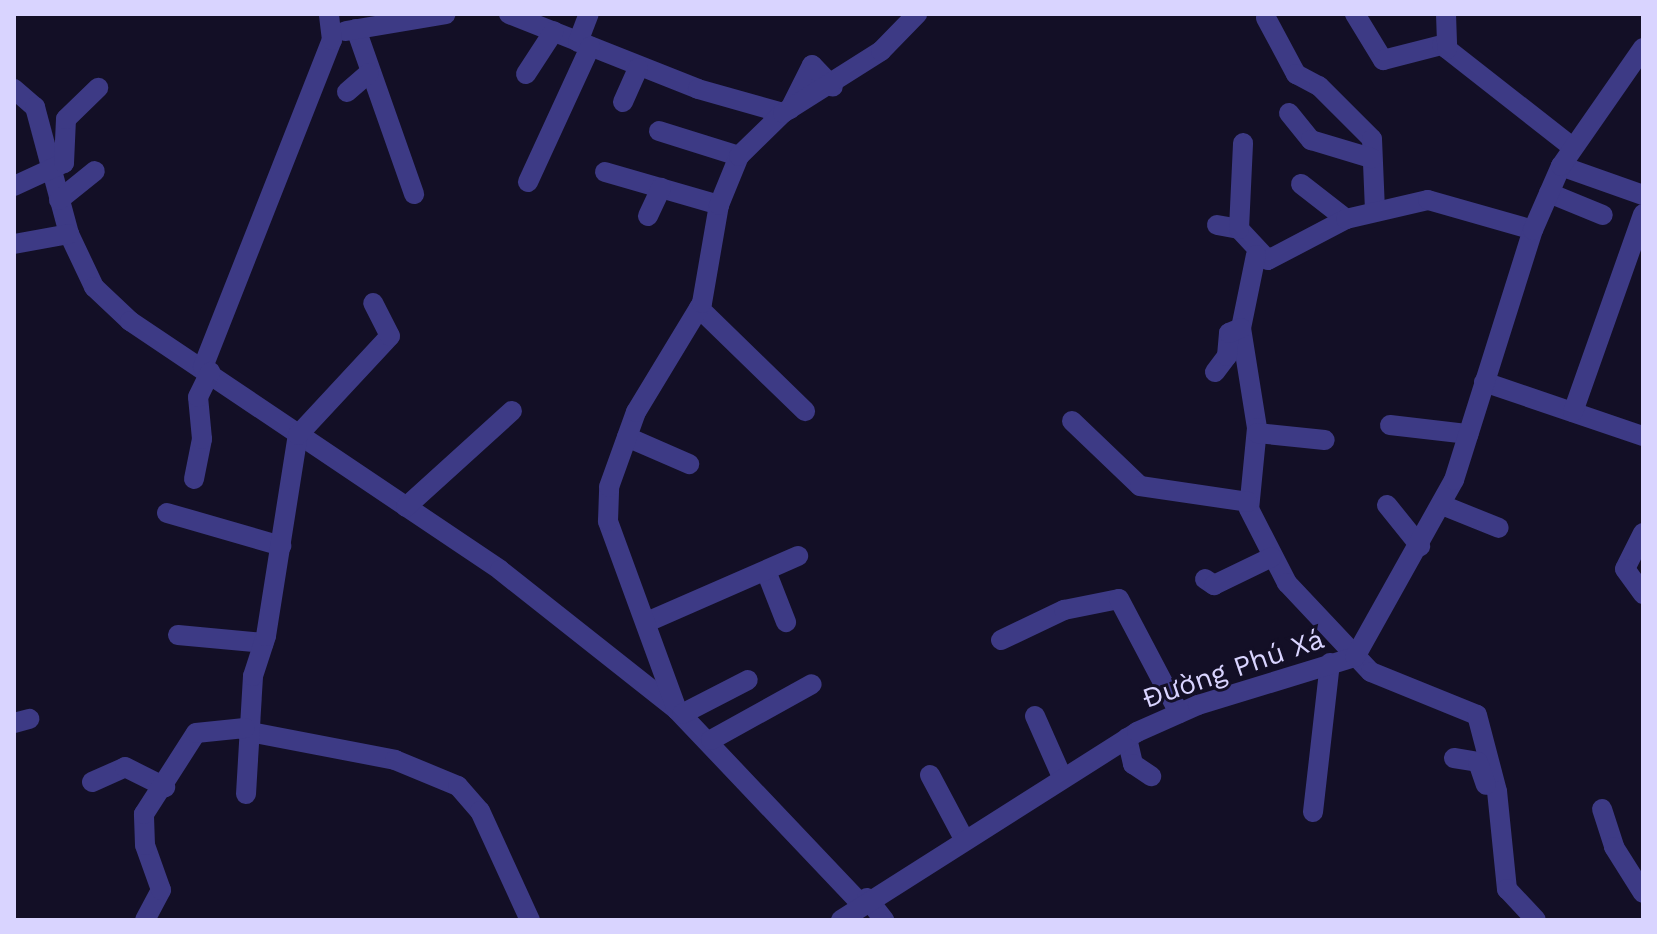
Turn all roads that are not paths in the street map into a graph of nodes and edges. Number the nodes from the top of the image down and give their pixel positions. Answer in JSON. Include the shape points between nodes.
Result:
{"nodes":[{"id":1,"x":446,"y":14,"type":"edge"},
{"id":2,"x":509,"y":14,"type":"edge"},
{"id":3,"x":589,"y":14,"type":"edge"},
{"id":4,"x":917,"y":14,"type":"edge"},
{"id":5,"x":1355,"y":14,"type":"edge"},
{"id":6,"x":1446,"y":14,"type":"edge"},
{"id":7,"x":1266,"y":18,"type":"dead end"},
{"id":8,"x":332,"y":23,"type":"edge"},
{"id":9,"x":359,"y":24,"type":"edge"},
{"id":10,"x":554,"y":31,"type":"junction"},
{"id":11,"x":584,"y":44,"type":"junction"},
{"id":12,"x":1643,"y":48,"type":"edge"},
{"id":13,"x":1447,"y":49,"type":"junction"},
{"id":14,"x":638,"y":68,"type":"junction"},
{"id":15,"x":369,"y":73,"type":"junction"},
{"id":16,"x":526,"y":74,"type":"dead end"},
{"id":17,"x":833,"y":87,"type":"junction"},
{"id":18,"x":98,"y":88,"type":"dead end"},
{"id":19,"x":14,"y":89,"type":"edge"},
{"id":20,"x":347,"y":92,"type":"dead end"},
{"id":21,"x":623,"y":102,"type":"dead end"},
{"id":22,"x":787,"y":111,"type":"junction"},
{"id":23,"x":1289,"y":113,"type":"dead end"},
{"id":24,"x":659,"y":131,"type":"dead end"},
{"id":25,"x":1243,"y":143,"type":"dead end"},
{"id":26,"x":1571,"y":146,"type":"junction"},
{"id":27,"x":739,"y":156,"type":"junction"},
{"id":28,"x":1371,"y":158,"type":"junction"},
{"id":29,"x":1561,"y":166,"type":"junction"},
{"id":30,"x":95,"y":171,"type":"dead end"},
{"id":31,"x":52,"y":172,"type":"junction"},
{"id":32,"x":605,"y":172,"type":"dead end"},
{"id":33,"x":528,"y":182,"type":"dead end"},
{"id":34,"x":1301,"y":184,"type":"dead end"},
{"id":35,"x":14,"y":186,"type":"edge"},
{"id":36,"x":661,"y":188,"type":"junction"},
{"id":37,"x":1549,"y":193,"type":"junction"},
{"id":38,"x":414,"y":194,"type":"dead end"},
{"id":39,"x":1643,"y":195,"type":"edge"},
{"id":40,"x":59,"y":200,"type":"junction"},
{"id":41,"x":719,"y":205,"type":"junction"},
{"id":42,"x":1375,"y":210,"type":"junction"},
{"id":43,"x":1643,"y":214,"type":"edge"},
{"id":44,"x":1603,"y":215,"type":"dead end"},
{"id":45,"x":648,"y":216,"type":"dead end"},
{"id":46,"x":1346,"y":219,"type":"junction"},
{"id":47,"x":1217,"y":225,"type":"dead end"},
{"id":48,"x":1239,"y":229,"type":"junction"},
{"id":49,"x":1533,"y":230,"type":"junction"},
{"id":50,"x":69,"y":234,"type":"junction"},
{"id":51,"x":14,"y":244,"type":"edge"},
{"id":52,"x":1256,"y":255,"type":"junction"},
{"id":53,"x":373,"y":303,"type":"dead end"},
{"id":54,"x":699,"y":308,"type":"junction"},
{"id":55,"x":1241,"y":328,"type":"junction"},
{"id":56,"x":206,"y":369,"type":"junction"},
{"id":57,"x":1215,"y":372,"type":"dead end"},
{"id":58,"x":1484,"y":382,"type":"junction"},
{"id":59,"x":512,"y":411,"type":"dead end"},
{"id":60,"x":805,"y":411,"type":"dead end"},
{"id":61,"x":1573,"y":412,"type":"junction"},
{"id":62,"x":1072,"y":421,"type":"dead end"},
{"id":63,"x":1390,"y":425,"type":"dead end"},
{"id":64,"x":1257,"y":433,"type":"junction"},
{"id":65,"x":1468,"y":434,"type":"junction"},
{"id":66,"x":298,"y":435,"type":"junction"},
{"id":67,"x":1643,"y":436,"type":"edge"},
{"id":68,"x":627,"y":437,"type":"junction"},
{"id":69,"x":1325,"y":440,"type":"dead end"},
{"id":70,"x":689,"y":464,"type":"dead end"},
{"id":71,"x":194,"y":479,"type":"dead end"},
{"id":72,"x":1248,"y":502,"type":"junction"},
{"id":73,"x":1387,"y":505,"type":"dead end"},
{"id":74,"x":1442,"y":505,"type":"junction"},
{"id":75,"x":406,"y":507,"type":"junction"},
{"id":76,"x":167,"y":513,"type":"dead end"},
{"id":77,"x":1499,"y":528,"type":"dead end"},
{"id":78,"x":1643,"y":533,"type":"edge"},
{"id":79,"x":281,"y":546,"type":"junction"},
{"id":80,"x":1420,"y":546,"type":"junction"},
{"id":81,"x":798,"y":556,"type":"dead end"},
{"id":82,"x":1272,"y":557,"type":"junction"},
{"id":83,"x":766,"y":571,"type":"junction"},
{"id":84,"x":1205,"y":579,"type":"dead end"},
{"id":85,"x":1643,"y":594,"type":"edge"},
{"id":86,"x":647,"y":622,"type":"junction"},
{"id":87,"x":786,"y":622,"type":"dead end"},
{"id":88,"x":178,"y":635,"type":"dead end"},
{"id":89,"x":1001,"y":640,"type":"dead end"},
{"id":90,"x":264,"y":643,"type":"junction"},
{"id":91,"x":1355,"y":657,"type":"junction"},
{"id":92,"x":1330,"y":663,"type":"junction"},
{"id":93,"x":748,"y":680,"type":"dead end"},
{"id":94,"x":812,"y":684,"type":"dead end"},
{"id":95,"x":679,"y":712,"type":"junction"},
{"id":96,"x":1179,"y":713,"type":"junction"},
{"id":97,"x":1035,"y":716,"type":"dead end"},
{"id":98,"x":245,"y":730,"type":"junction"},
{"id":99,"x":1127,"y":738,"type":"junction"},
{"id":100,"x":711,"y":740,"type":"junction"},
{"id":101,"x":1454,"y":758,"type":"dead end"},
{"id":102,"x":930,"y":775,"type":"dead end"},
{"id":103,"x":1151,"y":776,"type":"dead end"},
{"id":104,"x":1062,"y":777,"type":"junction"},
{"id":105,"x":92,"y":782,"type":"dead end"},
{"id":106,"x":165,"y":787,"type":"junction"},
{"id":107,"x":246,"y":794,"type":"dead end"},
{"id":108,"x":1498,"y":800,"type":"junction"},
{"id":109,"x":1602,"y":809,"type":"dead end"},
{"id":110,"x":1313,"y":812,"type":"dead end"},
{"id":111,"x":964,"y":839,"type":"junction"},
{"id":112,"x":1643,"y":893,"type":"edge"},
{"id":113,"x":864,"y":901,"type":"junction"},
{"id":114,"x":145,"y":920,"type":"edge"},
{"id":115,"x":530,"y":920,"type":"edge"},
{"id":116,"x":841,"y":920,"type":"edge"},
{"id":117,"x":884,"y":920,"type":"edge"},
{"id":118,"x":1536,"y":920,"type":"edge"}],
"edges":[{"from":1,"to":9,"type":"street"},
{"from":2,"to":10,"type":"street"},
{"from":3,"to":11,"type":"street"},
{"from":4,"to":17,"type":"street"},
{"from":5,"to":13,"type":"street","via":[[1383,60],[1417,47]]},
{"from":6,"to":13,"type":"street"},
{"from":7,"to":28,"type":"street","via":[[1296,74],[1319,86],[1372,139]]},
{"from":8,"to":9,"type":"street"},
{"from":8,"to":56,"type":"street"},
{"from":9,"to":15,"type":"street"},
{"from":10,"to":11,"type":"street"},
{"from":10,"to":16,"type":"street"},
{"from":11,"to":14,"type":"street"},
{"from":11,"to":33,"type":"street"},
{"from":12,"to":26,"type":"street","name":"Đường Phú Xá"},
{"from":13,"to":26,"type":"street"},
{"from":14,"to":21,"type":"street"},
{"from":14,"to":22,"type":"street"},
{"from":15,"to":20,"type":"street"},
{"from":15,"to":38,"type":"street"},
{"from":17,"to":22,"type":"street"},
{"from":17,"to":22,"type":"street","via":[[812,65]]},
{"from":18,"to":31,"type":"street","via":[[66,119],[68,159]]},
{"from":19,"to":31,"type":"street","via":[[35,107]]},
{"from":22,"to":27,"type":"street"},
{"from":23,"to":28,"type":"street","via":[[1311,140]]},
{"from":24,"to":27,"type":"street"},
{"from":25,"to":48,"type":"street"},
{"from":26,"to":29,"type":"street","name":"Đường Phú Xá"},
{"from":27,"to":41,"type":"street"},
{"from":28,"to":42,"type":"street"},
{"from":29,"to":37,"type":"street","name":"Đường Phú Xá"},
{"from":29,"to":39,"type":"street"},
{"from":30,"to":40,"type":"street"},
{"from":31,"to":35,"type":"street"},
{"from":31,"to":40,"type":"street"},
{"from":32,"to":36,"type":"street"},
{"from":34,"to":46,"type":"street"},
{"from":36,"to":41,"type":"street"},
{"from":36,"to":45,"type":"street"},
{"from":37,"to":44,"type":"street"},
{"from":37,"to":49,"type":"street","name":"Đường Phú Xá"},
{"from":40,"to":50,"type":"street"},
{"from":41,"to":54,"type":"street"},
{"from":42,"to":46,"type":"street"},
{"from":42,"to":49,"type":"street","via":[[1435,201]]},
{"from":43,"to":61,"type":"street"},
{"from":46,"to":52,"type":"street","via":[[1277,259]]},
{"from":47,"to":48,"type":"street"},
{"from":48,"to":52,"type":"street"},
{"from":49,"to":58,"type":"street","name":"Đường Phú Xá"},
{"from":50,"to":51,"type":"street"},
{"from":50,"to":56,"type":"street","via":[[94,287],[130,321]]},
{"from":52,"to":55,"type":"street"},
{"from":53,"to":66,"type":"street","via":[[390,336]]},
{"from":54,"to":60,"type":"street"},
{"from":54,"to":68,"type":"street"},
{"from":55,"to":57,"type":"street","via":[[1229,333],[1227,356]]},
{"from":55,"to":64,"type":"street"},
{"from":56,"to":66,"type":"street"},
{"from":56,"to":71,"type":"street","via":[[198,397],[202,439]]},
{"from":58,"to":61,"type":"street"},
{"from":58,"to":65,"type":"street","name":"Đường Phú Xá"},
{"from":59,"to":75,"type":"street"},
{"from":61,"to":67,"type":"street"},
{"from":62,"to":72,"type":"street","via":[[1140,486]]},
{"from":63,"to":65,"type":"street"},
{"from":64,"to":69,"type":"street"},
{"from":64,"to":72,"type":"street"},
{"from":65,"to":74,"type":"street","name":"Đường Phú Xá"},
{"from":66,"to":75,"type":"street"},
{"from":66,"to":79,"type":"street"},
{"from":68,"to":70,"type":"street"},
{"from":68,"to":86,"type":"street","via":[[609,487],[608,521]]},
{"from":72,"to":82,"type":"street"},
{"from":73,"to":80,"type":"street"},
{"from":74,"to":77,"type":"street"},
{"from":74,"to":80,"type":"street","name":"Đường Phú Xá"},
{"from":75,"to":95,"type":"street"},
{"from":76,"to":79,"type":"street"},
{"from":78,"to":85,"type":"street","via":[[1625,569]]},
{"from":79,"to":90,"type":"street"},
{"from":80,"to":91,"type":"street","name":"Đường Phú Xá"},
{"from":81,"to":83,"type":"street"},
{"from":82,"to":84,"type":"street","via":[[1214,585]]},
{"from":82,"to":91,"type":"street"},
{"from":83,"to":86,"type":"street"},
{"from":83,"to":87,"type":"street"},
{"from":86,"to":95,"type":"street"},
{"from":88,"to":90,"type":"street"},
{"from":89,"to":96,"type":"street","via":[[1064,610],[1119,599]]},
{"from":90,"to":98,"type":"street"},
{"from":91,"to":92,"type":"street","name":"Đường Phú Xá"},
{"from":91,"to":108,"type":"street","via":[[1375,675],[1477,715]]},
{"from":92,"to":96,"type":"street","name":"Đường Phú Xá"},
{"from":92,"to":110,"type":"street"},
{"from":93,"to":95,"type":"street"},
{"from":94,"to":100,"type":"street"},
{"from":95,"to":100,"type":"street"},
{"from":96,"to":99,"type":"street","name":"Đường Phú Xá"},
{"from":97,"to":104,"type":"street"},
{"from":98,"to":106,"type":"street","via":[[196,733]]},
{"from":98,"to":107,"type":"street"},
{"from":98,"to":115,"type":"street","via":[[395,760],[458,786],[480,811]]},
{"from":99,"to":103,"type":"street","via":[[1133,764]]},
{"from":99,"to":104,"type":"street","name":"Đường Phú Xá"},
{"from":100,"to":113,"type":"street"},
{"from":101,"to":108,"type":"street","via":[[1478,762]]},
{"from":102,"to":111,"type":"street"},
{"from":104,"to":111,"type":"street","name":"Đường Phú Xá"},
{"from":105,"to":106,"type":"street","via":[[125,767]]},
{"from":106,"to":114,"type":"street","via":[[142,824],[161,890]]},
{"from":108,"to":118,"type":"street","via":[[1507,889]]},
{"from":109,"to":112,"type":"street","via":[[1614,847]]},
{"from":111,"to":113,"type":"street","name":"Đường Phú Xá"},
{"from":113,"to":116,"type":"street","name":"Đường Phú Xá"},
{"from":113,"to":117,"type":"street"}]}
